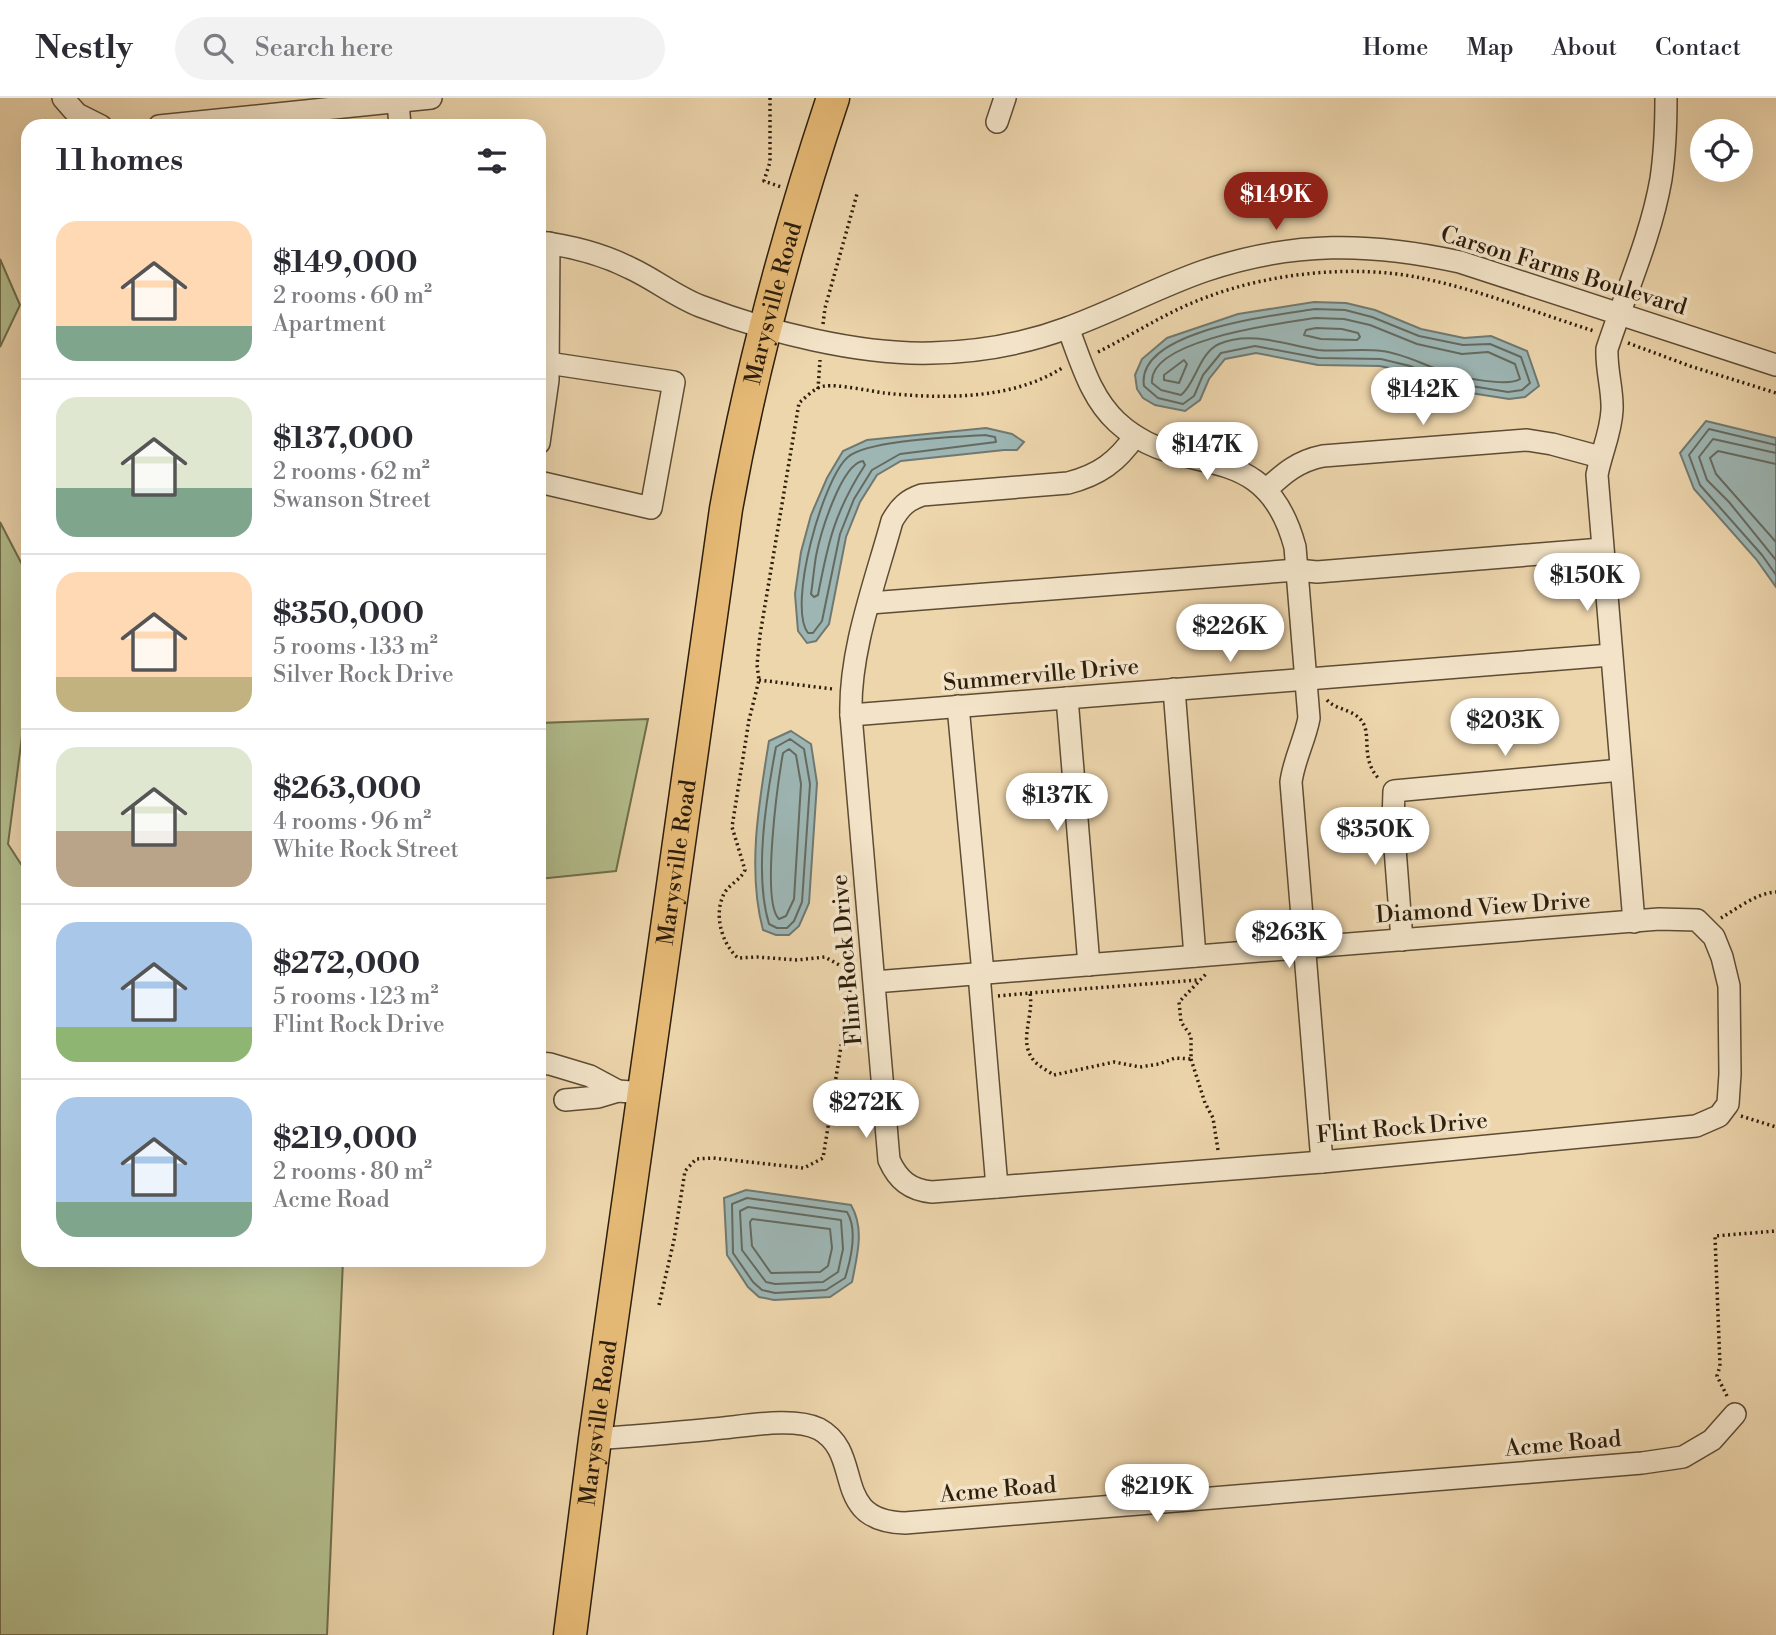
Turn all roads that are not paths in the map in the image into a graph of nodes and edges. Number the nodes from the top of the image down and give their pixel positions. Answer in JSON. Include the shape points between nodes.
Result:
{"nodes":[{"id":1,"x":62,"y":98,"type":"edge"},
{"id":2,"x":431,"y":98,"type":"edge"},
{"id":3,"x":833,"y":98,"type":"edge"},
{"id":4,"x":1005,"y":98,"type":"edge"},
{"id":5,"x":1667,"y":98,"type":"edge"},
{"id":6,"x":398,"y":102,"type":"junction"},
{"id":7,"x":87,"y":119,"type":"edge"},
{"id":8,"x":229,"y":119,"type":"edge"},
{"id":9,"x":399,"y":119,"type":"edge"},
{"id":10,"x":997,"y":122,"type":"dead end"},
{"id":11,"x":546,"y":242,"type":"edge"},
{"id":12,"x":546,"y":306,"type":"edge"},
{"id":13,"x":1619,"y":314,"type":"junction"},
{"id":14,"x":765,"y":327,"type":"junction"},
{"id":15,"x":1068,"y":328,"type":"junction"},
{"id":16,"x":1776,"y":365,"type":"edge"},
{"id":17,"x":548,"y":371,"type":"junction"},
{"id":18,"x":546,"y":387,"type":"edge"},
{"id":19,"x":1135,"y":436,"type":"junction"},
{"id":20,"x":1600,"y":457,"type":"junction"},
{"id":21,"x":546,"y":484,"type":"edge"},
{"id":22,"x":1266,"y":491,"type":"junction"},
{"id":23,"x":1602,"y":549,"type":"junction"},
{"id":24,"x":1297,"y":570,"type":"junction"},
{"id":25,"x":870,"y":603,"type":"junction"},
{"id":26,"x":1611,"y":655,"type":"junction"},
{"id":27,"x":1306,"y":679,"type":"junction"},
{"id":28,"x":1174,"y":689,"type":"junction"},
{"id":29,"x":1067,"y":698,"type":"junction"},
{"id":30,"x":958,"y":706,"type":"junction"},
{"id":31,"x":851,"y":715,"type":"junction"},
{"id":32,"x":1621,"y":770,"type":"junction"},
{"id":33,"x":1633,"y":922,"type":"junction"},
{"id":34,"x":1402,"y":940,"type":"junction"},
{"id":35,"x":1304,"y":948,"type":"junction"},
{"id":36,"x":1202,"y":963,"type":"junction"},
{"id":37,"x":1089,"y":965,"type":"junction"},
{"id":38,"x":981,"y":974,"type":"junction"},
{"id":39,"x":874,"y":982,"type":"junction"},
{"id":40,"x":546,"y":1064,"type":"edge"},
{"id":41,"x":631,"y":1092,"type":"junction"},
{"id":42,"x":565,"y":1100,"type":"dead end"},
{"id":43,"x":1721,"y":1113,"type":"joint"},
{"id":44,"x":1322,"y":1162,"type":"junction"},
{"id":45,"x":997,"y":1187,"type":"junction"},
{"id":46,"x":1735,"y":1414,"type":"road end"},
{"id":47,"x":595,"y":1439,"type":"junction"},
{"id":48,"x":570,"y":1635,"type":"edge"}],
"edges":[{"from":1,"to":7,"type":"street"},
{"from":2,"to":6,"type":"street"},
{"from":3,"to":14,"type":"highway","name":"Marysville Road"},
{"from":4,"to":10,"type":"street"},
{"from":5,"to":13,"type":"street","via":[[1660,181]]},
{"from":6,"to":8,"type":"street"},
{"from":6,"to":9,"type":"street"},
{"from":11,"to":14,"type":"street","name":"Carson Farms Boulevard","via":[[579,247],[629,267],[698,305]]},
{"from":12,"to":17,"type":"street"},
{"from":13,"to":15,"type":"street","name":"Carson Farms Boulevard","via":[[1460,262],[1394,250],[1327,247],[1290,250],[1203,271]]},
{"from":13,"to":16,"type":"street","name":"Carson Farms Boulevard"},
{"from":13,"to":20,"type":"street","via":[[1607,349],[1612,408]]},
{"from":14,"to":15,"type":"street","name":"Carson Farms Boulevard","via":[[887,351],[931,353],[1020,342]]},
{"from":14,"to":41,"type":"highway","name":"Marysville Road","via":[[724,522]]},
{"from":15,"to":19,"type":"street","via":[[1101,404]]},
{"from":17,"to":18,"type":"street"},
{"from":17,"to":21,"type":"street","via":[[674,382],[651,508]]},
{"from":19,"to":22,"type":"street","via":[[1157,448],[1244,473]]},
{"from":19,"to":25,"type":"street","name":"Flint Rock Drive","via":[[1121,456],[1088,478],[910,499],[892,521]]},
{"from":20,"to":22,"type":"street","via":[[1527,440],[1323,456],[1291,467]]},
{"from":20,"to":23,"type":"street"},
{"from":22,"to":24,"type":"street","via":[[1290,528]]},
{"from":23,"to":24,"type":"street"},
{"from":23,"to":26,"type":"street"},
{"from":24,"to":25,"type":"street"},
{"from":24,"to":27,"type":"street"},
{"from":25,"to":31,"type":"street","name":"Flint Rock Drive","via":[[853,664]]},
{"from":26,"to":27,"type":"street","name":"Summerville Drive"},
{"from":26,"to":32,"type":"street"},
{"from":27,"to":28,"type":"street","name":"Summerville Drive"},
{"from":27,"to":35,"type":"street","via":[[1309,718],[1291,782]]},
{"from":28,"to":29,"type":"street","name":"Summerville Drive"},
{"from":28,"to":36,"type":"street"},
{"from":29,"to":30,"type":"street","name":"Summerville Drive"},
{"from":29,"to":37,"type":"street"},
{"from":30,"to":31,"type":"street","name":"Summerville Drive"},
{"from":30,"to":38,"type":"street"},
{"from":31,"to":39,"type":"street","name":"Flint Rock Drive"},
{"from":32,"to":33,"type":"street"},
{"from":32,"to":34,"type":"street","via":[[1394,791]]},
{"from":33,"to":34,"type":"street","name":"Diamond View Drive"},
{"from":33,"to":43,"type":"street","name":"Diamond View Drive","via":[[1697,920],[1722,957],[1728,986],[1730,1074],[1728,1104]]},
{"from":34,"to":35,"type":"street","name":"Diamond View Drive"},
{"from":35,"to":36,"type":"street","name":"Diamond View Drive"},
{"from":35,"to":44,"type":"street"},
{"from":36,"to":37,"type":"street","name":"Diamond View Drive"},
{"from":37,"to":38,"type":"street","name":"Diamond View Drive"},
{"from":38,"to":39,"type":"street","name":"Diamond View Drive"},
{"from":38,"to":45,"type":"street"},
{"from":39,"to":45,"type":"street","name":"Flint Rock Drive","via":[[889,1160],[895,1173],[919,1191]]},
{"from":40,"to":41,"type":"street"},
{"from":41,"to":42,"type":"street"},
{"from":41,"to":47,"type":"highway","name":"Marysville Road"},
{"from":43,"to":44,"type":"street","name":"Flint Rock Drive","via":[[1696,1126]]},
{"from":44,"to":45,"type":"street","name":"Flint Rock Drive"},
{"from":46,"to":47,"type":"street","name":"Acme Road","via":[[1712,1440],[1682,1457],[1643,1463],[905,1523],[876,1519],[863,1508],[854,1495],[839,1448],[818,1429],[805,1425],[767,1424]]},
{"from":47,"to":48,"type":"highway","name":"Marysville Road"}]}
